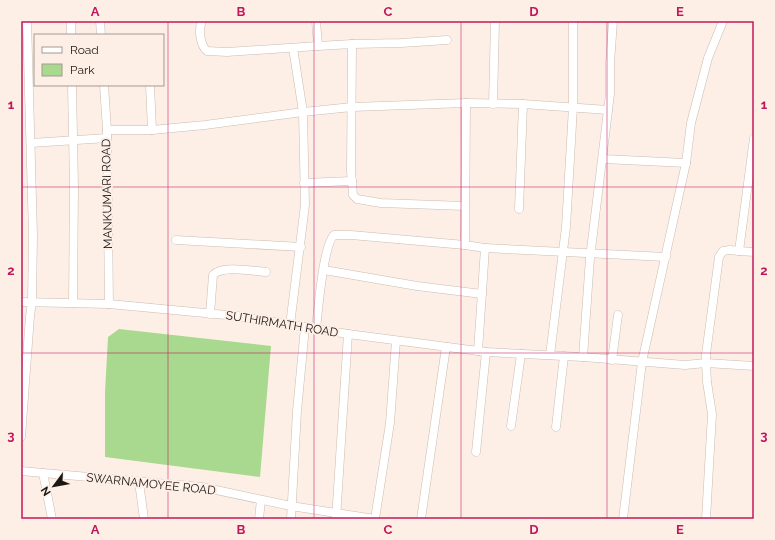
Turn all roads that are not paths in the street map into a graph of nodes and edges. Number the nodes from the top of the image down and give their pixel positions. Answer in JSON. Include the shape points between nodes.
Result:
{"nodes":[{"id":1,"x":27,"y":21,"type":"edge"},
{"id":2,"x":71,"y":21,"type":"edge"},
{"id":3,"x":100,"y":21,"type":"edge"},
{"id":4,"x":202,"y":21,"type":"edge"},
{"id":5,"x":316,"y":21,"type":"edge"},
{"id":6,"x":495,"y":21,"type":"edge"},
{"id":7,"x":573,"y":21,"type":"edge"},
{"id":8,"x":613,"y":21,"type":"edge"},
{"id":9,"x":723,"y":21,"type":"edge"},
{"id":10,"x":71,"y":34,"type":"edge"},
{"id":11,"x":100,"y":34,"type":"edge"},
{"id":12,"x":447,"y":40,"type":"dead end"},
{"id":13,"x":352,"y":44,"type":"junction"},
{"id":14,"x":318,"y":46,"type":"junction"},
{"id":15,"x":293,"y":48,"type":"junction"},
{"id":16,"x":72,"y":86,"type":"edge"},
{"id":17,"x":104,"y":86,"type":"edge"},
{"id":18,"x":150,"y":86,"type":"edge"},
{"id":19,"x":466,"y":103,"type":"junction"},
{"id":20,"x":493,"y":104,"type":"junction"},
{"id":21,"x":523,"y":104,"type":"junction"},
{"id":22,"x":352,"y":108,"type":"junction"},
{"id":23,"x":573,"y":108,"type":"junction"},
{"id":24,"x":608,"y":110,"type":"junction"},
{"id":25,"x":303,"y":112,"type":"junction"},
{"id":26,"x":152,"y":130,"type":"junction"},
{"id":27,"x":107,"y":134,"type":"junction"},
{"id":28,"x":754,"y":138,"type":"edge"},
{"id":29,"x":73,"y":141,"type":"junction"},
{"id":30,"x":30,"y":143,"type":"junction"},
{"id":31,"x":603,"y":158,"type":"junction"},
{"id":32,"x":686,"y":163,"type":"junction"},
{"id":33,"x":352,"y":181,"type":"junction"},
{"id":34,"x":304,"y":183,"type":"junction"},
{"id":35,"x":465,"y":206,"type":"junction"},
{"id":36,"x":519,"y":209,"type":"dead end"},
{"id":37,"x":176,"y":240,"type":"dead end"},
{"id":38,"x":465,"y":245,"type":"junction"},
{"id":39,"x":301,"y":247,"type":"junction"},
{"id":40,"x":485,"y":248,"type":"junction"},
{"id":41,"x":739,"y":251,"type":"junction"},
{"id":42,"x":563,"y":252,"type":"junction"},
{"id":43,"x":754,"y":252,"type":"edge"},
{"id":44,"x":591,"y":254,"type":"junction"},
{"id":45,"x":666,"y":257,"type":"junction"},
{"id":46,"x":324,"y":270,"type":"junction"},
{"id":47,"x":266,"y":272,"type":"dead end"},
{"id":48,"x":482,"y":294,"type":"junction"},
{"id":49,"x":21,"y":302,"type":"edge"},
{"id":50,"x":32,"y":302,"type":"junction"},
{"id":51,"x":73,"y":303,"type":"junction"},
{"id":52,"x":109,"y":304,"type":"junction"},
{"id":53,"x":210,"y":314,"type":"junction"},
{"id":54,"x":618,"y":315,"type":"dead end"},
{"id":55,"x":290,"y":325,"type":"junction"},
{"id":56,"x":305,"y":327,"type":"junction"},
{"id":57,"x":316,"y":329,"type":"junction"},
{"id":58,"x":348,"y":334,"type":"junction"},
{"id":59,"x":396,"y":341,"type":"junction"},
{"id":60,"x":446,"y":347,"type":"junction"},
{"id":61,"x":482,"y":351,"type":"junction"},
{"id":62,"x":522,"y":354,"type":"junction"},
{"id":63,"x":550,"y":355,"type":"junction"},
{"id":64,"x":564,"y":356,"type":"junction"},
{"id":65,"x":583,"y":357,"type":"junction"},
{"id":66,"x":612,"y":360,"type":"junction"},
{"id":67,"x":642,"y":362,"type":"junction"},
{"id":68,"x":706,"y":363,"type":"junction"},
{"id":69,"x":754,"y":366,"type":"edge"},
{"id":70,"x":512,"y":426,"type":"dead end"},
{"id":71,"x":556,"y":427,"type":"dead end"},
{"id":72,"x":21,"y":437,"type":"edge"},
{"id":73,"x":476,"y":452,"type":"dead end"},
{"id":74,"x":21,"y":471,"type":"edge"},
{"id":75,"x":43,"y":473,"type":"junction"},
{"id":76,"x":139,"y":482,"type":"junction"},
{"id":77,"x":261,"y":500,"type":"junction"},
{"id":78,"x":291,"y":506,"type":"junction"},
{"id":79,"x":337,"y":516,"type":"edge"},
{"id":80,"x":52,"y":519,"type":"edge"},
{"id":81,"x":144,"y":519,"type":"edge"},
{"id":82,"x":259,"y":519,"type":"edge"},
{"id":83,"x":291,"y":519,"type":"edge"},
{"id":84,"x":375,"y":519,"type":"edge"},
{"id":85,"x":421,"y":519,"type":"edge"},
{"id":86,"x":622,"y":519,"type":"edge"},
{"id":87,"x":706,"y":519,"type":"edge"}],
"edges":[{"from":1,"to":30,"type":"street"},
{"from":2,"to":10,"type":"street"},
{"from":3,"to":11,"type":"street"},
{"from":4,"to":15,"type":"street","via":[[201,40],[203,48],[207,51]]},
{"from":5,"to":14,"type":"street"},
{"from":6,"to":20,"type":"street"},
{"from":7,"to":23,"type":"street"},
{"from":8,"to":24,"type":"street"},
{"from":9,"to":32,"type":"street","via":[[706,66],[691,123]]},
{"from":12,"to":13,"type":"street"},
{"from":13,"to":14,"type":"street"},
{"from":13,"to":22,"type":"street"},
{"from":14,"to":15,"type":"street"},
{"from":15,"to":25,"type":"street"},
{"from":16,"to":29,"type":"street"},
{"from":17,"to":27,"type":"street","name":"MANKUMARI ROAD"},
{"from":18,"to":26,"type":"street"},
{"from":19,"to":20,"type":"street"},
{"from":19,"to":22,"type":"street"},
{"from":19,"to":35,"type":"street"},
{"from":20,"to":21,"type":"street"},
{"from":21,"to":23,"type":"street"},
{"from":21,"to":36,"type":"street"},
{"from":22,"to":25,"type":"street"},
{"from":22,"to":33,"type":"street"},
{"from":23,"to":24,"type":"street"},
{"from":23,"to":42,"type":"street"},
{"from":24,"to":31,"type":"street"},
{"from":25,"to":26,"type":"street","via":[[205,126]]},
{"from":25,"to":34,"type":"street"},
{"from":26,"to":27,"type":"street"},
{"from":27,"to":29,"type":"street"},
{"from":27,"to":52,"type":"street","name":"MANKUMARI ROAD"},
{"from":28,"to":41,"type":"street"},
{"from":29,"to":30,"type":"street"},
{"from":29,"to":51,"type":"street"},
{"from":30,"to":50,"type":"street"},
{"from":31,"to":32,"type":"street"},
{"from":31,"to":44,"type":"street"},
{"from":32,"to":45,"type":"street"},
{"from":33,"to":34,"type":"street"},
{"from":33,"to":35,"type":"street","via":[[353,195],[357,199],[381,203]]},
{"from":34,"to":39,"type":"street","via":[[305,205]]},
{"from":35,"to":38,"type":"street"},
{"from":37,"to":39,"type":"street"},
{"from":38,"to":40,"type":"street"},
{"from":38,"to":46,"type":"street","via":[[338,234],[331,238],[329,243]]},
{"from":39,"to":55,"type":"street"},
{"from":40,"to":42,"type":"street"},
{"from":40,"to":48,"type":"street"},
{"from":41,"to":43,"type":"street"},
{"from":41,"to":68,"type":"street","via":[[723,251],[719,257]]},
{"from":42,"to":44,"type":"street"},
{"from":42,"to":63,"type":"street"},
{"from":44,"to":45,"type":"street"},
{"from":44,"to":65,"type":"street"},
{"from":45,"to":67,"type":"street"},
{"from":46,"to":48,"type":"street"},
{"from":46,"to":57,"type":"street"},
{"from":47,"to":53,"type":"street","via":[[228,269],[215,273]]},
{"from":48,"to":61,"type":"street"},
{"from":49,"to":50,"type":"street"},
{"from":50,"to":51,"type":"street"},
{"from":50,"to":72,"type":"street"},
{"from":51,"to":52,"type":"street"},
{"from":52,"to":53,"type":"street","name":"SUTHIRMATH ROAD"},
{"from":53,"to":55,"type":"street","name":"SUTHIRMATH ROAD"},
{"from":54,"to":66,"type":"street"},
{"from":55,"to":56,"type":"street","name":"SUTHIRMATH ROAD"},
{"from":56,"to":57,"type":"street","name":"SUTHIRMATH ROAD"},
{"from":56,"to":78,"type":"street"},
{"from":57,"to":58,"type":"street","name":"SUTHIRMATH ROAD"},
{"from":58,"to":59,"type":"street"},
{"from":58,"to":79,"type":"street","name":"SUTHIRMATH ROAD"},
{"from":59,"to":60,"type":"street"},
{"from":59,"to":84,"type":"street","via":[[390,424]]},
{"from":60,"to":61,"type":"street"},
{"from":60,"to":85,"type":"street"},
{"from":61,"to":62,"type":"street"},
{"from":61,"to":73,"type":"street"},
{"from":62,"to":63,"type":"street"},
{"from":62,"to":70,"type":"street"},
{"from":63,"to":64,"type":"street"},
{"from":64,"to":65,"type":"street"},
{"from":64,"to":71,"type":"street"},
{"from":65,"to":66,"type":"street"},
{"from":66,"to":67,"type":"street"},
{"from":67,"to":68,"type":"street","via":[[685,366]]},
{"from":67,"to":86,"type":"street"},
{"from":68,"to":69,"type":"street"},
{"from":68,"to":87,"type":"street","via":[[712,414]]},
{"from":74,"to":75,"type":"street","name":"SWARNAMOYEE ROAD"},
{"from":75,"to":76,"type":"street","name":"SWARNAMOYEE ROAD"},
{"from":75,"to":80,"type":"street"},
{"from":76,"to":77,"type":"street","name":"SWARNAMOYEE ROAD","via":[[202,487]]},
{"from":76,"to":81,"type":"street"},
{"from":77,"to":78,"type":"street","name":"SWARNAMOYEE ROAD"},
{"from":77,"to":82,"type":"street"},
{"from":78,"to":79,"type":"street","name":"SWARNAMOYEE ROAD"},
{"from":78,"to":83,"type":"street"},
{"from":79,"to":84,"type":"street","name":"SWARNAMOYEE ROAD"}]}
